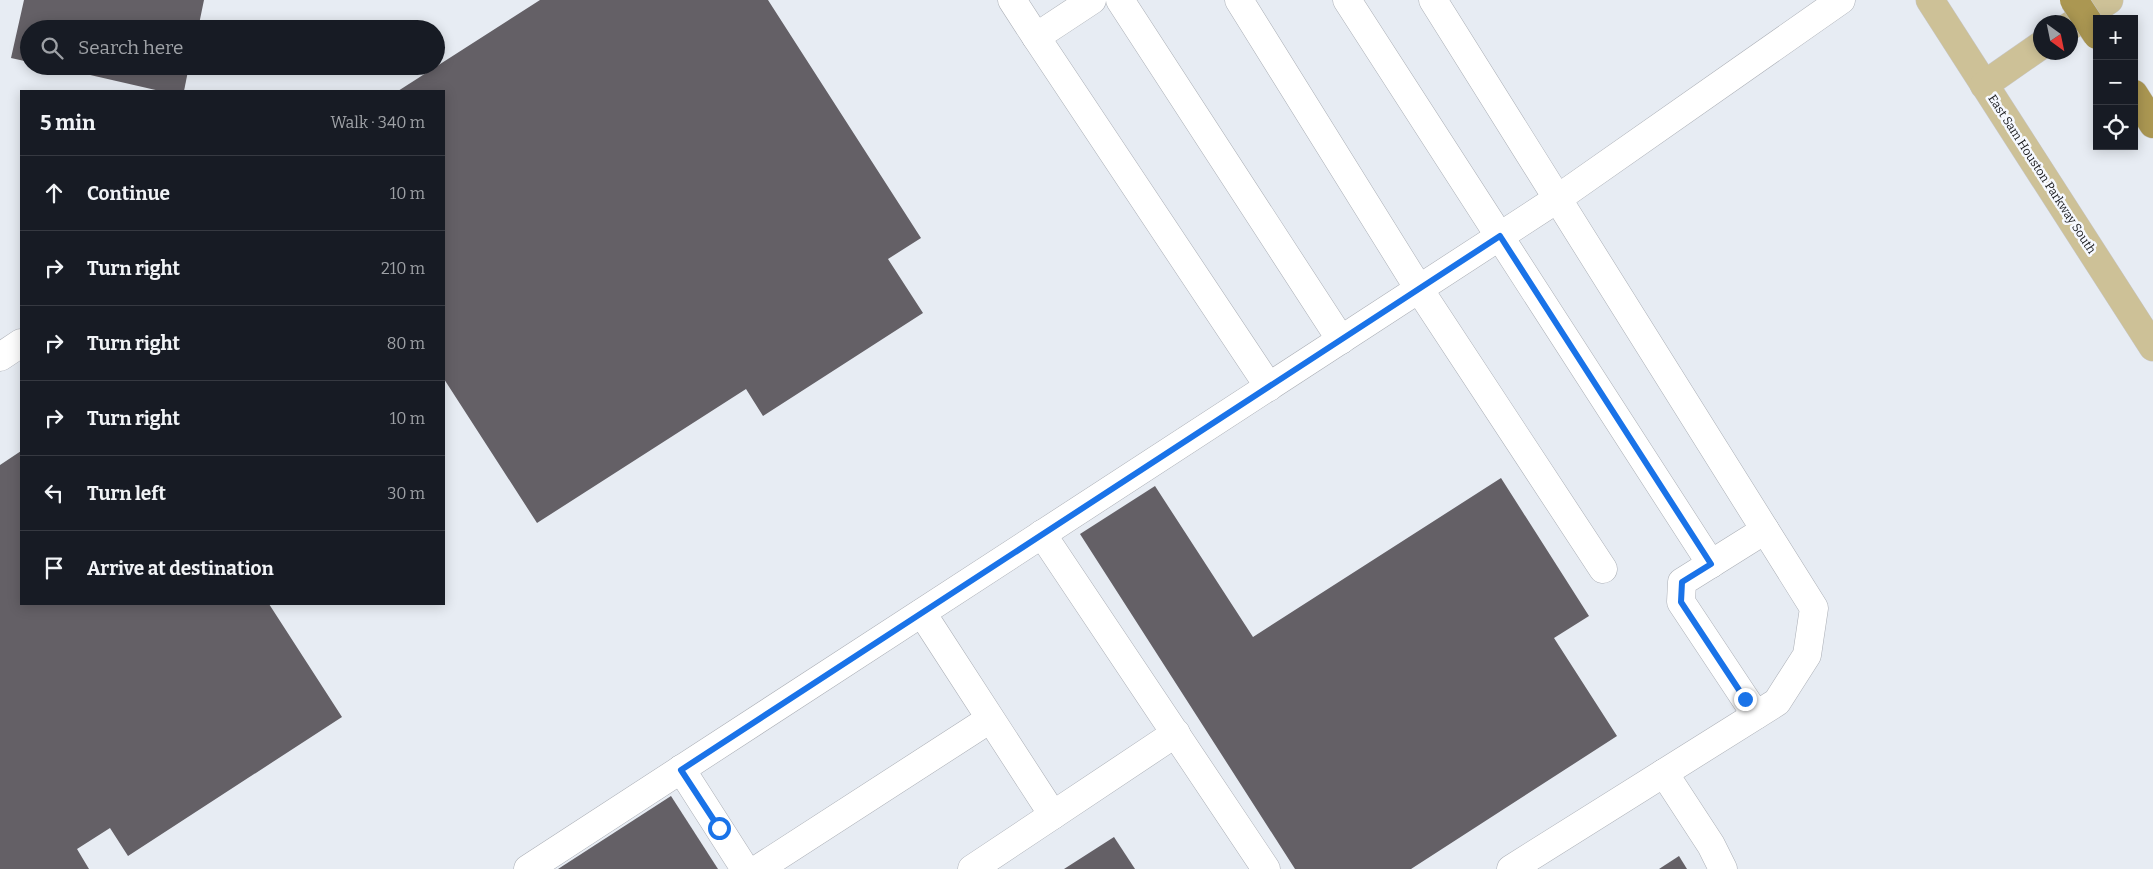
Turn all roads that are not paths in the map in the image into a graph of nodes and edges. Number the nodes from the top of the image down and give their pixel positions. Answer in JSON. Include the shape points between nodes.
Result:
{"nodes":[{"id":1,"x":1012,"y":0,"type":"edge"},
{"id":2,"x":1092,"y":0,"type":"edge"},
{"id":3,"x":1120,"y":0,"type":"edge"},
{"id":4,"x":1239,"y":0,"type":"edge"},
{"id":5,"x":1346,"y":0,"type":"edge"},
{"id":6,"x":1433,"y":0,"type":"edge"},
{"id":7,"x":1842,"y":0,"type":"edge"},
{"id":8,"x":1930,"y":0,"type":"edge"},
{"id":9,"x":2074,"y":0,"type":"edge"},
{"id":10,"x":2109,"y":0,"type":"edge"},
{"id":11,"x":2078,"y":21,"type":"edge"},
{"id":12,"x":2093,"y":29,"type":"edge"},
{"id":13,"x":1036,"y":37,"type":"junction"},
{"id":14,"x":2033,"y":51,"type":"edge"},
{"id":15,"x":1984,"y":84,"type":"junction"},
{"id":16,"x":2138,"y":100,"type":"edge"},
{"id":17,"x":2153,"y":124,"type":"edge"},
{"id":18,"x":1557,"y":198,"type":"junction"},
{"id":19,"x":1500,"y":236,"type":"junction"},
{"id":20,"x":1419,"y":289,"type":"junction"},
{"id":21,"x":1341,"y":340,"type":"junction"},
{"id":22,"x":20,"y":344,"type":"edge"},
{"id":23,"x":2153,"y":347,"type":"edge"},
{"id":24,"x":0,"y":357,"type":"edge"},
{"id":25,"x":1269,"y":386,"type":"junction"},
{"id":26,"x":1765,"y":530,"type":"junction"},
{"id":27,"x":1042,"y":534,"type":"junction"},
{"id":28,"x":1711,"y":564,"type":"junction"},
{"id":29,"x":1603,"y":569,"type":"dead end"},
{"id":30,"x":922,"y":613,"type":"junction"},
{"id":31,"x":1756,"y":715,"type":"junction"},
{"id":32,"x":990,"y":719,"type":"junction"},
{"id":33,"x":1176,"y":733,"type":"junction"},
{"id":34,"x":681,"y":770,"type":"junction"},
{"id":35,"x":1664,"y":773,"type":"junction"},
{"id":36,"x":1053,"y":815,"type":"junction"},
{"id":37,"x":528,"y":869,"type":"edge"},
{"id":38,"x":745,"y":869,"type":"edge"},
{"id":39,"x":758,"y":869,"type":"edge"},
{"id":40,"x":972,"y":869,"type":"edge"},
{"id":41,"x":1266,"y":869,"type":"edge"},
{"id":42,"x":1511,"y":869,"type":"edge"},
{"id":43,"x":1723,"y":869,"type":"edge"}],
"edges":[{"from":1,"to":13,"type":"street"},
{"from":2,"to":13,"type":"street"},
{"from":3,"to":21,"type":"street"},
{"from":4,"to":20,"type":"street"},
{"from":5,"to":19,"type":"street"},
{"from":6,"to":18,"type":"street"},
{"from":7,"to":18,"type":"street"},
{"from":8,"to":15,"type":"main road","name":"East Sam Houston Parkway South"},
{"from":9,"to":12,"type":"highway","bridge":true},
{"from":10,"to":11,"type":"main road"},
{"from":13,"to":25,"type":"street"},
{"from":14,"to":15,"type":"main road"},
{"from":15,"to":23,"type":"main road","name":"East Sam Houston Parkway South"},
{"from":16,"to":17,"type":"highway"},
{"from":18,"to":19,"type":"street"},
{"from":18,"to":26,"type":"street"},
{"from":19,"to":20,"type":"street"},
{"from":19,"to":28,"type":"street"},
{"from":20,"to":21,"type":"street"},
{"from":20,"to":29,"type":"street"},
{"from":21,"to":25,"type":"street"},
{"from":22,"to":24,"type":"street"},
{"from":25,"to":27,"type":"street"},
{"from":26,"to":28,"type":"street"},
{"from":26,"to":31,"type":"street","via":[[1814,608],[1807,654],[1777,702]]},
{"from":27,"to":30,"type":"street"},
{"from":27,"to":33,"type":"street"},
{"from":28,"to":31,"type":"street","via":[[1682,582],[1681,602]]},
{"from":30,"to":32,"type":"street"},
{"from":30,"to":34,"type":"street"},
{"from":31,"to":35,"type":"street"},
{"from":32,"to":36,"type":"street"},
{"from":32,"to":39,"type":"street"},
{"from":33,"to":36,"type":"street"},
{"from":33,"to":41,"type":"street"},
{"from":34,"to":37,"type":"street"},
{"from":34,"to":38,"type":"street"},
{"from":35,"to":42,"type":"street"},
{"from":35,"to":43,"type":"street"},
{"from":36,"to":40,"type":"street"}]}
